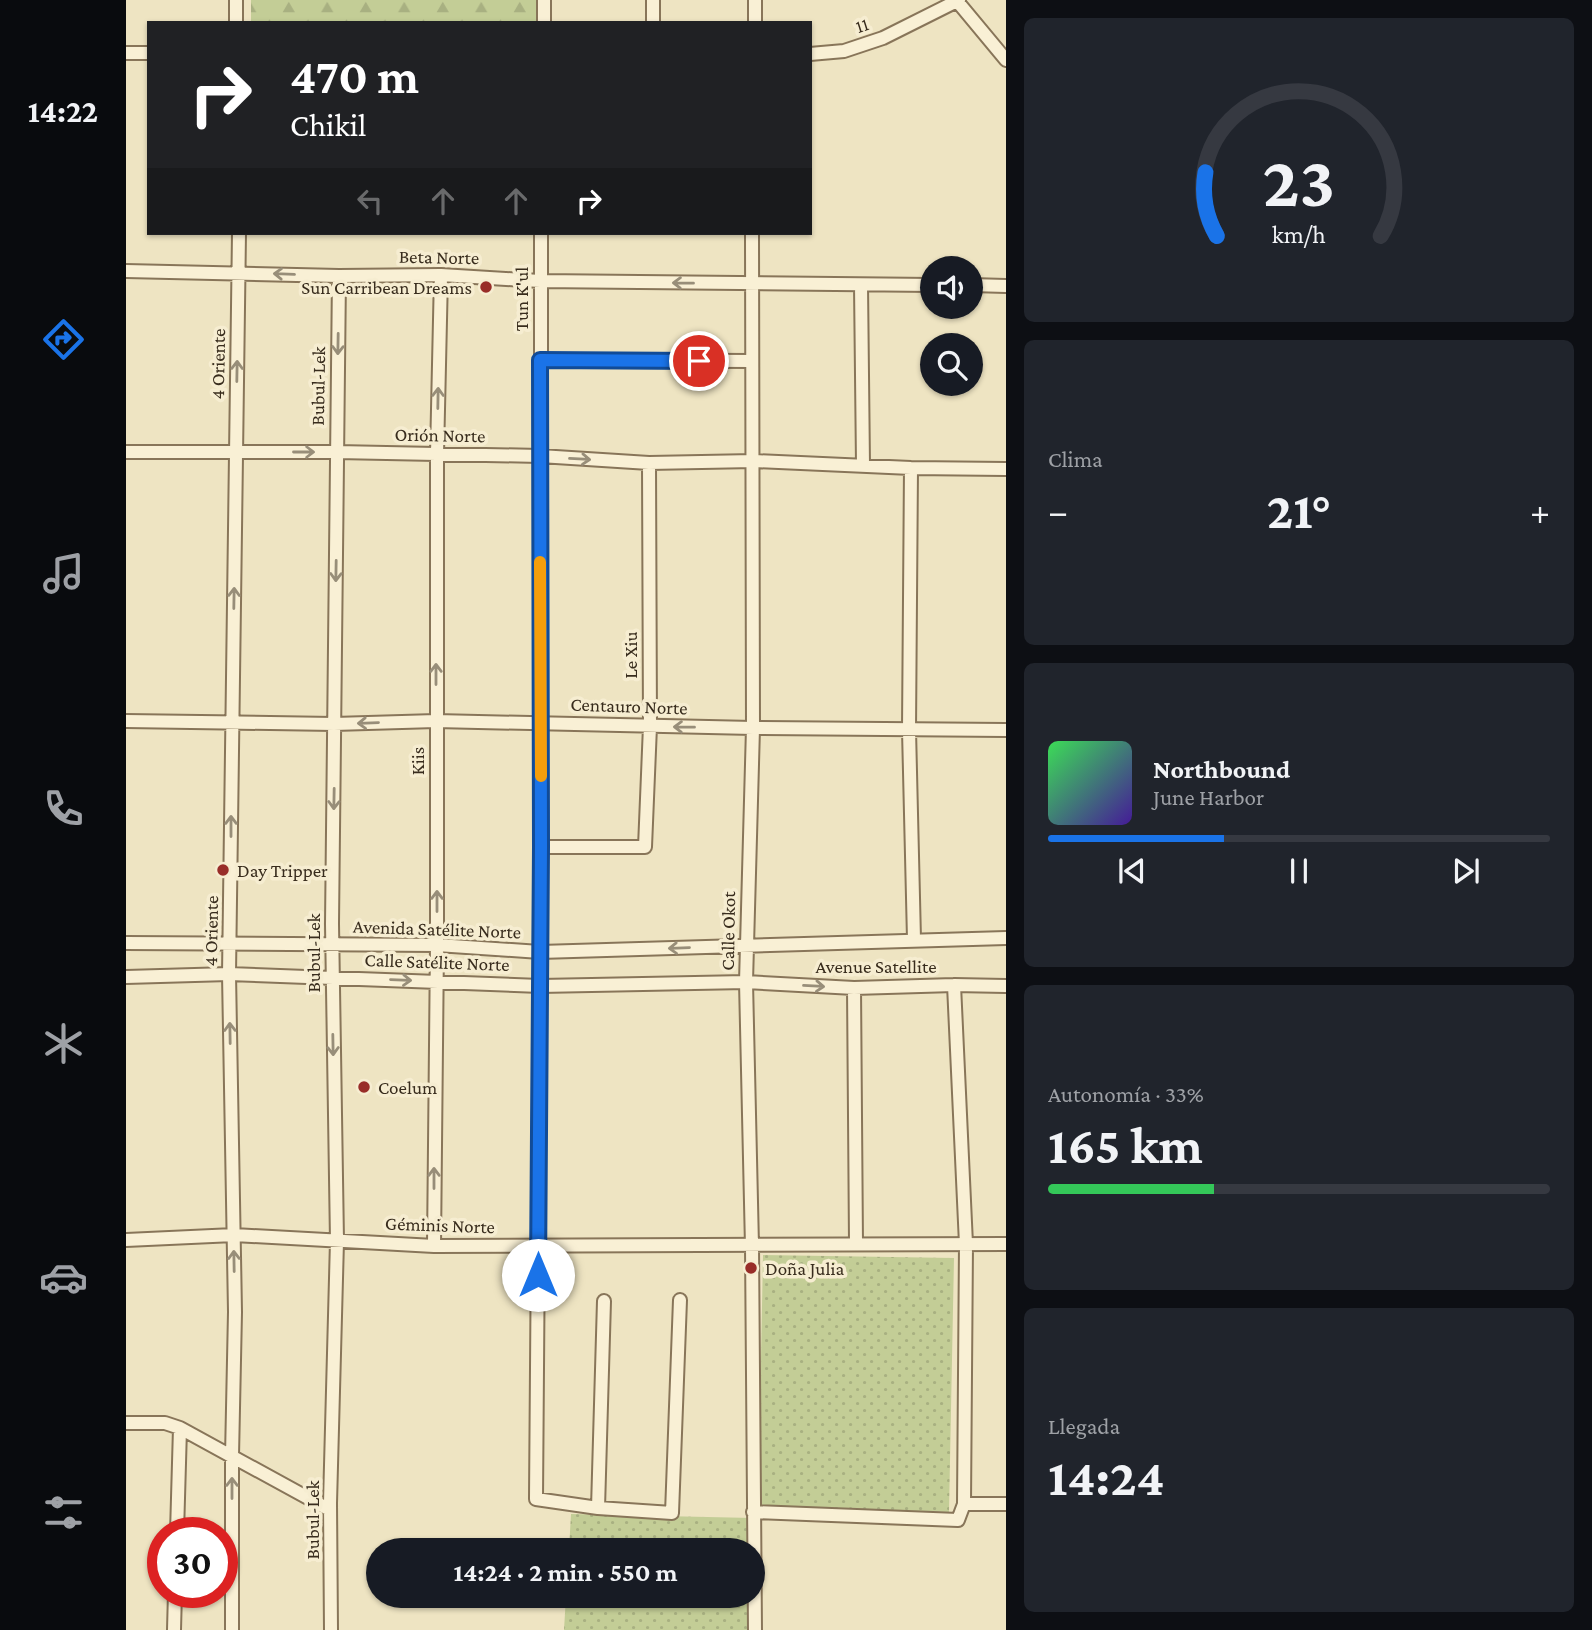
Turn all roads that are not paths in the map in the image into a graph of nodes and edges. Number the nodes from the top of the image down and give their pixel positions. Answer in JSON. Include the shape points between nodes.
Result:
{"nodes":[{"id":1,"x":236,"y":0,"type":"edge"},
{"id":2,"x":544,"y":0,"type":"edge"},
{"id":3,"x":653,"y":0,"type":"edge"},
{"id":4,"x":755,"y":0,"type":"edge"},
{"id":5,"x":929,"y":0,"type":"edge"},
{"id":6,"x":958,"y":0,"type":"edge"},
{"id":7,"x":936,"y":12,"type":"junction"},
{"id":8,"x":236,"y":21,"type":"edge"},
{"id":9,"x":544,"y":21,"type":"edge"},
{"id":10,"x":653,"y":21,"type":"edge"},
{"id":11,"x":755,"y":21,"type":"edge"},
{"id":12,"x":126,"y":53,"type":"edge"},
{"id":13,"x":147,"y":53,"type":"edge"},
{"id":14,"x":812,"y":54,"type":"edge"},
{"id":15,"x":1006,"y":60,"type":"edge"},
{"id":16,"x":239,"y":235,"type":"edge"},
{"id":17,"x":541,"y":235,"type":"edge"},
{"id":18,"x":752,"y":235,"type":"edge"},
{"id":19,"x":126,"y":271,"type":"edge"},
{"id":20,"x":240,"y":272,"type":"junction"},
{"id":21,"x":440,"y":275,"type":"junction"},
{"id":22,"x":339,"y":276,"type":"junction"},
{"id":23,"x":540,"y":281,"type":"junction"},
{"id":24,"x":751,"y":284,"type":"junction"},
{"id":25,"x":861,"y":285,"type":"junction"},
{"id":26,"x":920,"y":285,"type":"edge"},
{"id":27,"x":983,"y":285,"type":"edge"},
{"id":28,"x":1006,"y":286,"type":"edge"},
{"id":29,"x":540,"y":360,"type":"junction"},
{"id":30,"x":752,"y":361,"type":"junction"},
{"id":31,"x":235,"y":451,"type":"junction"},
{"id":32,"x":337,"y":452,"type":"junction"},
{"id":33,"x":126,"y":453,"type":"edge"},
{"id":34,"x":437,"y":454,"type":"junction"},
{"id":35,"x":540,"y":456,"type":"junction"},
{"id":36,"x":754,"y":461,"type":"junction"},
{"id":37,"x":649,"y":463,"type":"junction"},
{"id":38,"x":863,"y":465,"type":"junction"},
{"id":39,"x":911,"y":468,"type":"junction"},
{"id":40,"x":1006,"y":469,"type":"edge"},
{"id":41,"x":126,"y":721,"type":"edge"},
{"id":42,"x":436,"y":721,"type":"junction"},
{"id":43,"x":541,"y":722,"type":"junction"},
{"id":44,"x":232,"y":723,"type":"junction"},
{"id":45,"x":334,"y":724,"type":"junction"},
{"id":46,"x":650,"y":726,"type":"junction"},
{"id":47,"x":753,"y":728,"type":"junction"},
{"id":48,"x":909,"y":730,"type":"junction"},
{"id":49,"x":1006,"y":730,"type":"edge"},
{"id":50,"x":541,"y":847,"type":"junction"},
{"id":51,"x":1006,"y":938,"type":"edge"},
{"id":52,"x":914,"y":939,"type":"junction"},
{"id":53,"x":126,"y":943,"type":"edge"},
{"id":54,"x":230,"y":943,"type":"junction"},
{"id":55,"x":437,"y":945,"type":"junction"},
{"id":56,"x":333,"y":946,"type":"junction"},
{"id":57,"x":747,"y":946,"type":"junction"},
{"id":58,"x":540,"y":952,"type":"junction"},
{"id":59,"x":229,"y":974,"type":"junction"},
{"id":60,"x":126,"y":977,"type":"edge"},
{"id":61,"x":332,"y":977,"type":"junction"},
{"id":62,"x":436,"y":981,"type":"junction"},
{"id":63,"x":746,"y":982,"type":"junction"},
{"id":64,"x":954,"y":985,"type":"junction"},
{"id":65,"x":540,"y":986,"type":"junction"},
{"id":66,"x":1006,"y":986,"type":"edge"},
{"id":67,"x":854,"y":988,"type":"junction"},
{"id":68,"x":234,"y":1235,"type":"junction"},
{"id":69,"x":126,"y":1240,"type":"edge"},
{"id":70,"x":337,"y":1241,"type":"junction"},
{"id":71,"x":856,"y":1243,"type":"junction"},
{"id":72,"x":966,"y":1244,"type":"junction"},
{"id":73,"x":1006,"y":1244,"type":"edge"},
{"id":74,"x":752,"y":1245,"type":"junction"},
{"id":75,"x":434,"y":1246,"type":"junction"},
{"id":76,"x":538,"y":1247,"type":"junction"},
{"id":77,"x":680,"y":1300,"type":"dead end"},
{"id":78,"x":604,"y":1301,"type":"dead end"},
{"id":79,"x":126,"y":1423,"type":"edge"},
{"id":80,"x":180,"y":1427,"type":"junction"},
{"id":81,"x":232,"y":1456,"type":"junction"},
{"id":82,"x":964,"y":1504,"type":"junction"},
{"id":83,"x":1006,"y":1504,"type":"edge"},
{"id":84,"x":598,"y":1508,"type":"junction"},
{"id":85,"x":330,"y":1510,"type":"junction"},
{"id":86,"x":753,"y":1512,"type":"junction"},
{"id":87,"x":177,"y":1517,"type":"edge"},
{"id":88,"x":175,"y":1608,"type":"edge"},
{"id":89,"x":174,"y":1630,"type":"edge"},
{"id":90,"x":232,"y":1630,"type":"edge"},
{"id":91,"x":331,"y":1630,"type":"edge"},
{"id":92,"x":755,"y":1630,"type":"edge"}],
"edges":[{"from":1,"to":8,"type":"street"},
{"from":2,"to":9,"type":"street"},
{"from":3,"to":10,"type":"street"},
{"from":4,"to":11,"type":"street"},
{"from":5,"to":7,"type":"street"},
{"from":6,"to":7,"type":"street","name":"11"},
{"from":6,"to":15,"type":"street"},
{"from":7,"to":14,"type":"street","name":"11","via":[[883,38],[844,51]]},
{"from":12,"to":13,"type":"street"},
{"from":16,"to":20,"type":"street","name":"4 Oriente"},
{"from":17,"to":23,"type":"street","name":"Tun K'ul"},
{"from":18,"to":24,"type":"street","name":"Calle Okot"},
{"from":19,"to":20,"type":"street","name":"Beta Norte"},
{"from":22,"to":20,"type":"street","name":"Beta Norte","one_way":true},
{"from":31,"to":20,"type":"street","name":"4 Oriente","one_way":true},
{"from":21,"to":22,"type":"street","name":"Beta Norte"},
{"from":21,"to":23,"type":"street","name":"Beta Norte"},
{"from":34,"to":21,"type":"street","name":"Kiis","one_way":true},
{"from":22,"to":32,"type":"street","name":"Bubul-Lek","one_way":true},
{"from":24,"to":23,"type":"street","name":"Beta Norte","one_way":true},
{"from":23,"to":29,"type":"street","name":"Tun K'ul"},
{"from":24,"to":25,"type":"street","name":"Beta Norte"},
{"from":24,"to":30,"type":"street","name":"Calle Okot"},
{"from":25,"to":26,"type":"street","name":"Beta Norte"},
{"from":25,"to":38,"type":"street"},
{"from":27,"to":28,"type":"street"},
{"from":29,"to":30,"type":"street"},
{"from":29,"to":35,"type":"street","name":"Tun K'ul"},
{"from":30,"to":36,"type":"street","name":"Calle Okot"},
{"from":31,"to":32,"type":"street","name":"Orión Norte","one_way":true},
{"from":31,"to":33,"type":"street","name":"Orión Norte"},
{"from":44,"to":31,"type":"street","name":"4 Oriente","one_way":true},
{"from":32,"to":34,"type":"street","name":"Orión Norte"},
{"from":32,"to":45,"type":"street","name":"Bubul-Lek","one_way":true},
{"from":34,"to":35,"type":"street","name":"Orión Norte"},
{"from":42,"to":34,"type":"street","name":"Kiis","one_way":true},
{"from":35,"to":37,"type":"street","name":"Orión Norte","one_way":true},
{"from":35,"to":43,"type":"street","name":"Tun K'ul"},
{"from":36,"to":37,"type":"street","name":"Orión Norte"},
{"from":36,"to":38,"type":"street","name":"Orión Norte"},
{"from":36,"to":47,"type":"street","name":"Calle Okot"},
{"from":37,"to":46,"type":"street","name":"Le Xiu"},
{"from":38,"to":39,"type":"street","name":"Orión Norte"},
{"from":39,"to":40,"type":"street","name":"Orión Norte"},
{"from":39,"to":48,"type":"street"},
{"from":41,"to":44,"type":"street","name":"Centauro Norte"},
{"from":42,"to":43,"type":"street","name":"Centauro Norte"},
{"from":42,"to":45,"type":"street","name":"Centauro Norte","one_way":true},
{"from":55,"to":42,"type":"street","name":"Kiis","one_way":true},
{"from":43,"to":46,"type":"street","name":"Centauro Norte"},
{"from":43,"to":50,"type":"street","name":"Tun K'ul"},
{"from":44,"to":45,"type":"street","name":"Centauro Norte"},
{"from":54,"to":44,"type":"street","name":"4 Oriente","one_way":true},
{"from":45,"to":56,"type":"street","name":"Bubul-Lek","one_way":true},
{"from":47,"to":46,"type":"street","name":"Centauro Norte","one_way":true},
{"from":46,"to":50,"type":"street","name":"Le Xiu","via":[[645,847]]},
{"from":47,"to":48,"type":"street","name":"Centauro Norte"},
{"from":47,"to":57,"type":"street","name":"Calle Okot"},
{"from":48,"to":49,"type":"street","name":"Centauro Norte"},
{"from":48,"to":52,"type":"street"},
{"from":50,"to":58,"type":"street","name":"Tun K'ul"},
{"from":51,"to":52,"type":"street","name":"Avenida Satélite Norte"},
{"from":52,"to":57,"type":"street","name":"Avenida Satélite Norte"},
{"from":53,"to":54,"type":"street","name":"Avenida Satélite Norte"},
{"from":54,"to":56,"type":"street","name":"Avenida Satélite Norte"},
{"from":54,"to":59,"type":"street","name":"4 Oriente"},
{"from":55,"to":56,"type":"street","name":"Avenida Satélite Norte"},
{"from":55,"to":58,"type":"street","name":"Avenida Satélite Norte"},
{"from":55,"to":62,"type":"street","name":"Kiis"},
{"from":56,"to":61,"type":"street","name":"Bubul-Lek"},
{"from":57,"to":58,"type":"street","name":"Avenida Satélite Norte","one_way":true},
{"from":57,"to":63,"type":"street","name":"Calle Okot"},
{"from":58,"to":65,"type":"street","name":"Tun K'ul"},
{"from":59,"to":60,"type":"street","name":"Calle Satélite Norte"},
{"from":59,"to":61,"type":"street","name":"Calle Satélite Norte"},
{"from":68,"to":59,"type":"street","name":"4 Oriente","one_way":true},
{"from":61,"to":62,"type":"street","name":"Calle Satélite Norte","one_way":true},
{"from":61,"to":70,"type":"street","name":"Bubul-Lek","one_way":true},
{"from":62,"to":65,"type":"street","name":"Calle Satélite Norte"},
{"from":75,"to":62,"type":"street","name":"Kiis","one_way":true},
{"from":63,"to":65,"type":"street","name":"Calle Satélite Norte"},
{"from":63,"to":67,"type":"street","name":"Avenue Satellite","one_way":true},
{"from":63,"to":74,"type":"street","name":"Calle Okot"},
{"from":64,"to":66,"type":"street","name":"Avenue Satellite"},
{"from":64,"to":67,"type":"street","name":"Avenue Satellite"},
{"from":64,"to":72,"type":"street"},
{"from":65,"to":76,"type":"street","name":"Tun K'ul"},
{"from":67,"to":71,"type":"street"},
{"from":68,"to":69,"type":"street","name":"Géminis Norte"},
{"from":68,"to":70,"type":"street","name":"Géminis Norte"},
{"from":81,"to":68,"type":"street","name":"4 Oriente","one_way":true},
{"from":70,"to":75,"type":"street","name":"Géminis Norte"},
{"from":70,"to":85,"type":"street","name":"Bubul-Lek"},
{"from":71,"to":72,"type":"street","name":"Géminis Norte"},
{"from":71,"to":74,"type":"street","name":"Géminis Norte"},
{"from":72,"to":73,"type":"street","name":"Géminis Norte"},
{"from":72,"to":82,"type":"street"},
{"from":74,"to":76,"type":"street","name":"Géminis Norte"},
{"from":74,"to":86,"type":"street","name":"Calle Okot"},
{"from":75,"to":76,"type":"street","name":"Géminis Norte"},
{"from":76,"to":84,"type":"street","name":"Tun K'ul","via":[[536,1499]]},
{"from":77,"to":84,"type":"street","via":[[672,1513]]},
{"from":78,"to":84,"type":"street"},
{"from":79,"to":80,"type":"street"},
{"from":80,"to":81,"type":"street"},
{"from":80,"to":87,"type":"street"},
{"from":81,"to":85,"type":"street"},
{"from":90,"to":81,"type":"street","name":"4 Oriente","one_way":true},
{"from":82,"to":83,"type":"street"},
{"from":82,"to":86,"type":"street","via":[[958,1520]]},
{"from":85,"to":91,"type":"street","name":"Bubul-Lek"},
{"from":86,"to":92,"type":"street","name":"Calle Okot"},
{"from":88,"to":89,"type":"street"}]}
